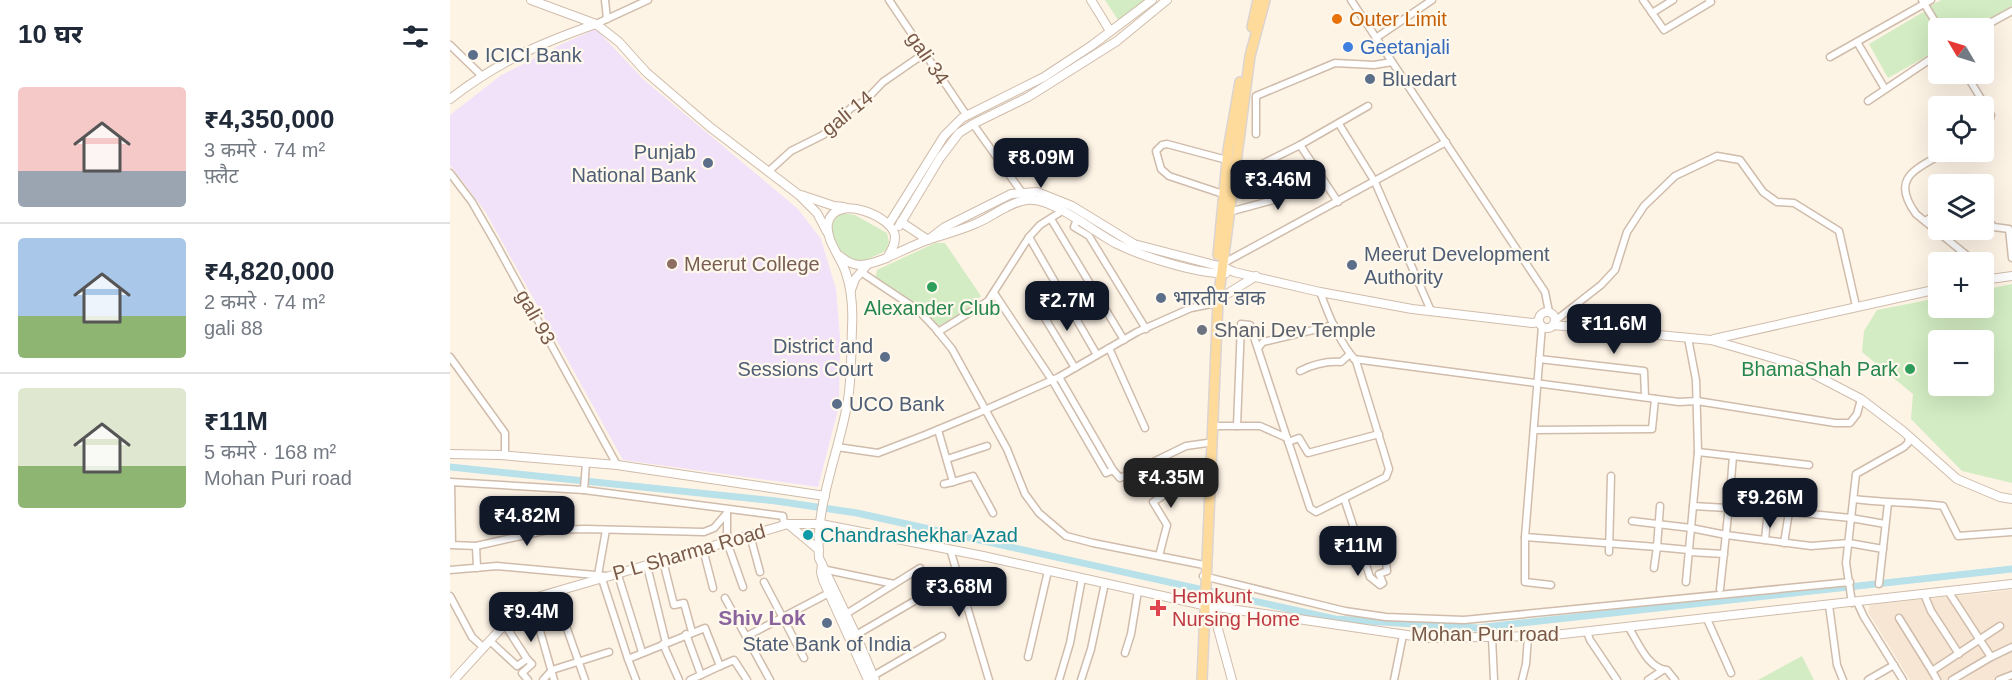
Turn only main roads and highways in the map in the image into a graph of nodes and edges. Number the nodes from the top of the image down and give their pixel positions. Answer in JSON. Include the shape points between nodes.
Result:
{"nodes":[{"id":1,"x":1258,"y":0,"type":"edge"},
{"id":2,"x":1265,"y":0,"type":"edge"},
{"id":3,"x":1220,"y":269,"type":"junction"},
{"id":4,"x":1214,"y":302,"type":"junction"},
{"id":5,"x":1207,"y":531,"type":"junction"},
{"id":6,"x":1205,"y":578,"type":"junction"},
{"id":7,"x":1201,"y":680,"type":"edge"}],
"edges":[{"from":1,"to":3,"type":"main road","via":[[1227,160]]},
{"from":2,"to":3,"type":"main road","via":[[1250,56]]},
{"from":3,"to":4,"type":"main road"},
{"from":4,"to":5,"type":"main road"},
{"from":4,"to":5,"type":"main road"},
{"from":5,"to":6,"type":"main road"},
{"from":5,"to":6,"type":"main road"},
{"from":6,"to":7,"type":"main road"}]}
